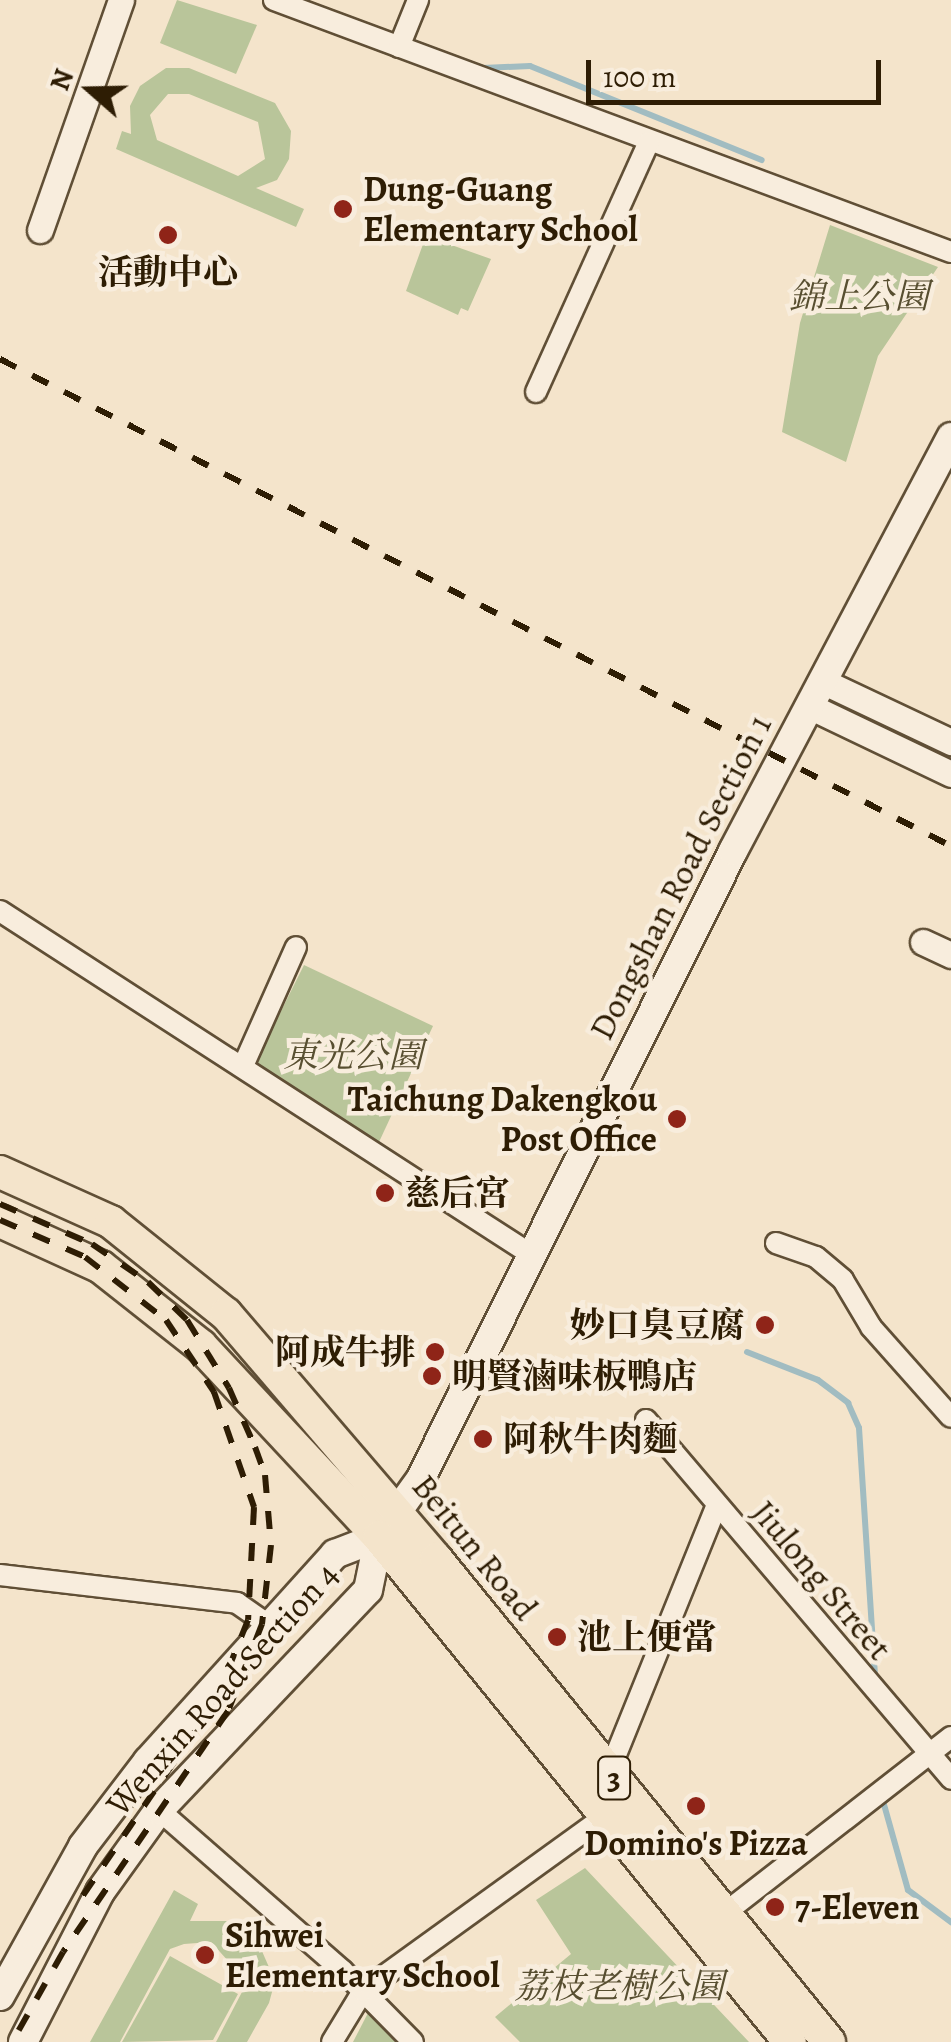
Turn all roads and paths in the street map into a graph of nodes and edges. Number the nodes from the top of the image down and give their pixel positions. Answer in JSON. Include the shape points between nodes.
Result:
{"nodes":[{"id":1,"x":120,"y":0,"type":"edge"},
{"id":2,"x":274,"y":0,"type":"edge"},
{"id":3,"x":418,"y":0,"type":"edge"},
{"id":4,"x":399,"y":47,"type":"junction"},
{"id":5,"x":649,"y":142,"type":"junction"},
{"id":6,"x":40,"y":230,"type":"dead end"},
{"id":7,"x":951,"y":252,"type":"edge"},
{"id":8,"x":536,"y":392,"type":"dead end"},
{"id":9,"x":951,"y":437,"type":"edge"},
{"id":10,"x":816,"y":694,"type":"junction"},
{"id":11,"x":951,"y":742,"type":"edge"},
{"id":12,"x":951,"y":774,"type":"edge"},
{"id":13,"x":0,"y":911,"type":"edge"},
{"id":14,"x":924,"y":942,"type":"dead end"},
{"id":15,"x":296,"y":947,"type":"dead end"},
{"id":16,"x":951,"y":956,"type":"edge"},
{"id":17,"x":243,"y":1066,"type":"junction"},
{"id":18,"x":0,"y":1172,"type":"edge"},
{"id":19,"x":0,"y":1221,"type":"edge"},
{"id":20,"x":776,"y":1243,"type":"dead end"},
{"id":21,"x":535,"y":1257,"type":"junction"},
{"id":22,"x":948,"y":1406,"type":"edge"},
{"id":23,"x":646,"y":1420,"type":"dead end"},
{"id":24,"x":717,"y":1504,"type":"junction"},
{"id":25,"x":389,"y":1526,"type":"junction"},
{"id":26,"x":0,"y":1575,"type":"edge"},
{"id":27,"x":268,"y":1625,"type":"junction"},
{"id":28,"x":951,"y":1737,"type":"edge"},
{"id":29,"x":930,"y":1754,"type":"junction"},
{"id":30,"x":609,"y":1772,"type":"junction"},
{"id":31,"x":951,"y":1779,"type":"edge"},
{"id":32,"x":619,"y":1807,"type":"junction"},
{"id":33,"x":159,"y":1810,"type":"junction"},
{"id":34,"x":713,"y":1923,"type":"junction"},
{"id":35,"x":363,"y":1990,"type":"junction"},
{"id":36,"x":0,"y":1996,"type":"edge"},
{"id":37,"x":23,"y":2042,"type":"edge"},
{"id":38,"x":332,"y":2042,"type":"edge"},
{"id":39,"x":413,"y":2042,"type":"edge"},
{"id":40,"x":790,"y":2042,"type":"edge"},
{"id":41,"x":829,"y":2042,"type":"edge"}],
"edges":[{"from":1,"to":6,"type":"street"},
{"from":2,"to":4,"type":"street"},
{"from":3,"to":4,"type":"street"},
{"from":4,"to":5,"type":"street"},
{"from":5,"to":7,"type":"street"},
{"from":5,"to":8,"type":"street"},
{"from":9,"to":10,"type":"main road","name":"Dongshan Road Section 1"},
{"from":10,"to":11,"type":"street"},
{"from":10,"to":12,"type":"street"},
{"from":10,"to":21,"type":"main road","name":"Dongshan Road Section 1"},
{"from":13,"to":17,"type":"street"},
{"from":14,"to":16,"type":"street"},
{"from":15,"to":17,"type":"street"},
{"from":17,"to":21,"type":"street"},
{"from":18,"to":25,"type":"main road","name":"Beitun Road","number":"3","via":[[111,1222],[210,1297]]},
{"from":19,"to":25,"type":"main road","name":"Beitun Road","number":"3","via":[[80,1255],[175,1324]]},
{"from":20,"to":22,"type":"street","via":[[816,1257],[844,1280],[872,1327]]},
{"from":21,"to":25,"type":"main road","name":"Dongshan Road Section 1"},
{"from":23,"to":24,"type":"street","name":"Jiulong Street"},
{"from":24,"to":29,"type":"street","name":"Jiulong Street"},
{"from":24,"to":30,"type":"street"},
{"from":25,"to":27,"type":"main road","name":"Wenxin Road Section 4","via":[[335,1554]]},
{"from":25,"to":30,"type":"main road","name":"Beitun Road","number":"3"},
{"from":25,"to":32,"type":"main road","name":"Beitun Road","number":"3"},
{"from":25,"to":33,"type":"main road","name":"Wenxin Road Section 4","via":[[368,1590]]},
{"from":26,"to":27,"type":"street","via":[[237,1603]]},
{"from":27,"to":36,"type":"main road","name":"Wenxin Road Section 4","via":[[82,1846]]},
{"from":28,"to":29,"type":"street"},
{"from":29,"to":31,"type":"street","name":"Jiulong Street"},
{"from":29,"to":34,"type":"street"},
{"from":30,"to":32,"type":"main road","name":"Beitun Road","number":"3"},
{"from":32,"to":34,"type":"main road","name":"Beitun Road","number":"3"},
{"from":32,"to":35,"type":"street"},
{"from":33,"to":35,"type":"street"},
{"from":33,"to":37,"type":"main road","name":"Wenxin Road Section 4","via":[[100,1892]]},
{"from":34,"to":40,"type":"main road","name":"Beitun Road","number":"3"},
{"from":34,"to":41,"type":"main road","name":"Beitun Road","number":"3"},
{"from":35,"to":38,"type":"street"},
{"from":35,"to":39,"type":"street"}]}
